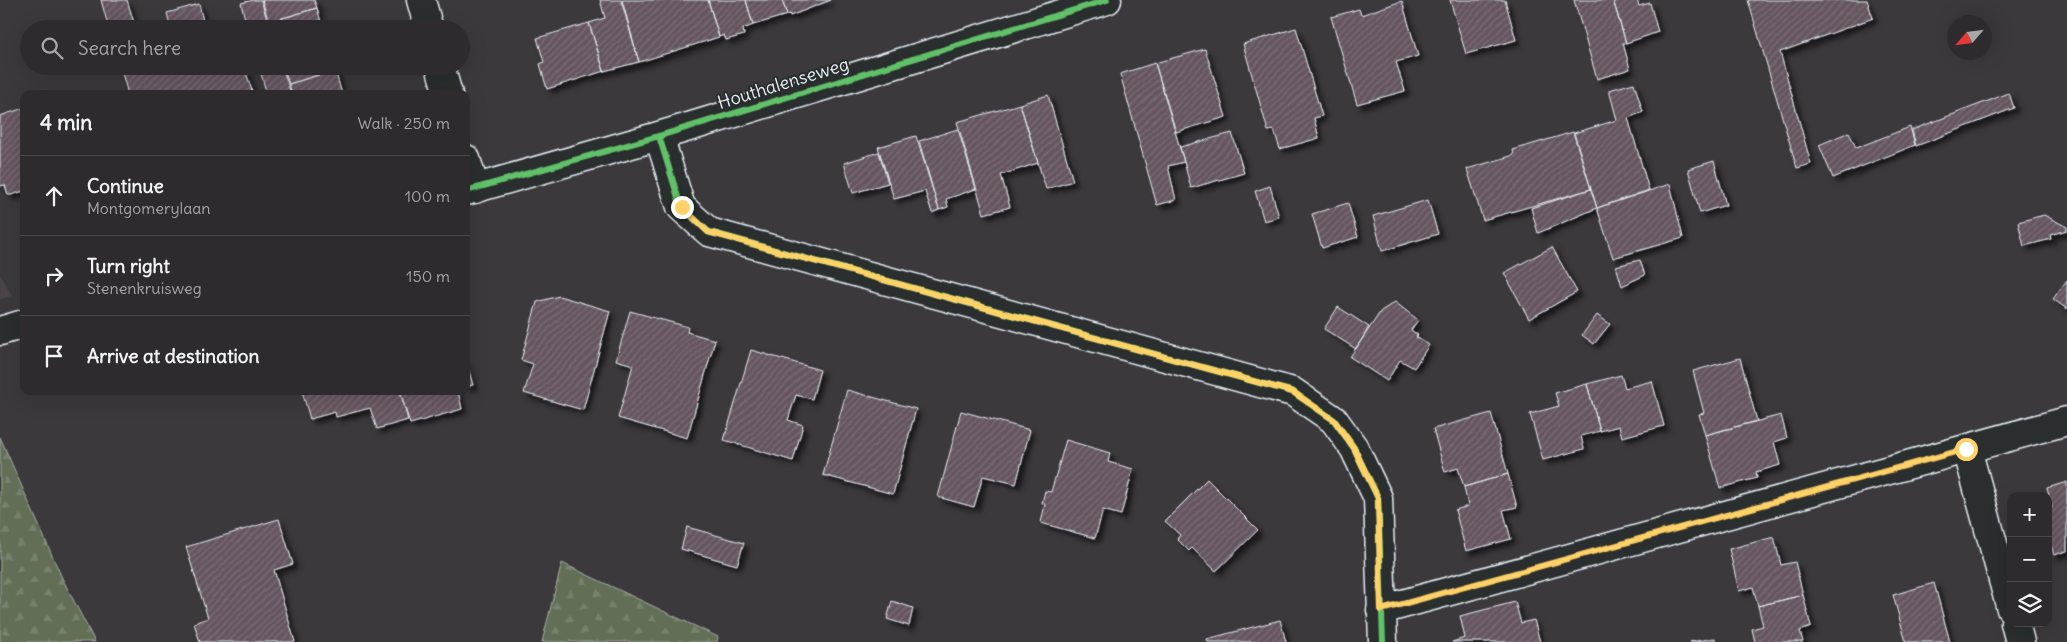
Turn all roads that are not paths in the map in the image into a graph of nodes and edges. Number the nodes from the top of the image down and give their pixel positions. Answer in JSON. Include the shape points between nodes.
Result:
{"nodes":[{"id":1,"x":421,"y":0,"type":"edge"},
{"id":2,"x":1107,"y":0,"type":"edge"},
{"id":3,"x":427,"y":20,"type":"edge"},
{"id":4,"x":443,"y":75,"type":"edge"},
{"id":5,"x":447,"y":90,"type":"edge"},
{"id":6,"x":660,"y":136,"type":"junction"},
{"id":7,"x":471,"y":190,"type":"edge"},
{"id":8,"x":20,"y":325,"type":"edge"},
{"id":9,"x":0,"y":332,"type":"edge"},
{"id":10,"x":2067,"y":421,"type":"edge"},
{"id":11,"x":1966,"y":449,"type":"junction"},
{"id":12,"x":2007,"y":596,"type":"edge"},
{"id":13,"x":1381,"y":610,"type":"junction"},
{"id":14,"x":2015,"y":627,"type":"edge"},
{"id":15,"x":1383,"y":642,"type":"edge"},
{"id":16,"x":2020,"y":642,"type":"edge"}],
"edges":[{"from":1,"to":3,"type":"street"},
{"from":2,"to":6,"type":"street","name":"Houthalenseweg"},
{"from":4,"to":5,"type":"street"},
{"from":6,"to":7,"type":"street","name":"Houthalenseweg"},
{"from":6,"to":13,"type":"street","via":[[682,207],[708,232],[1293,392],[1334,420],[1354,448],[1378,498]]},
{"from":8,"to":9,"type":"street"},
{"from":10,"to":11,"type":"street"},
{"from":11,"to":12,"type":"street"},
{"from":11,"to":13,"type":"street"},
{"from":13,"to":15,"type":"street"},
{"from":14,"to":16,"type":"street"}]}
